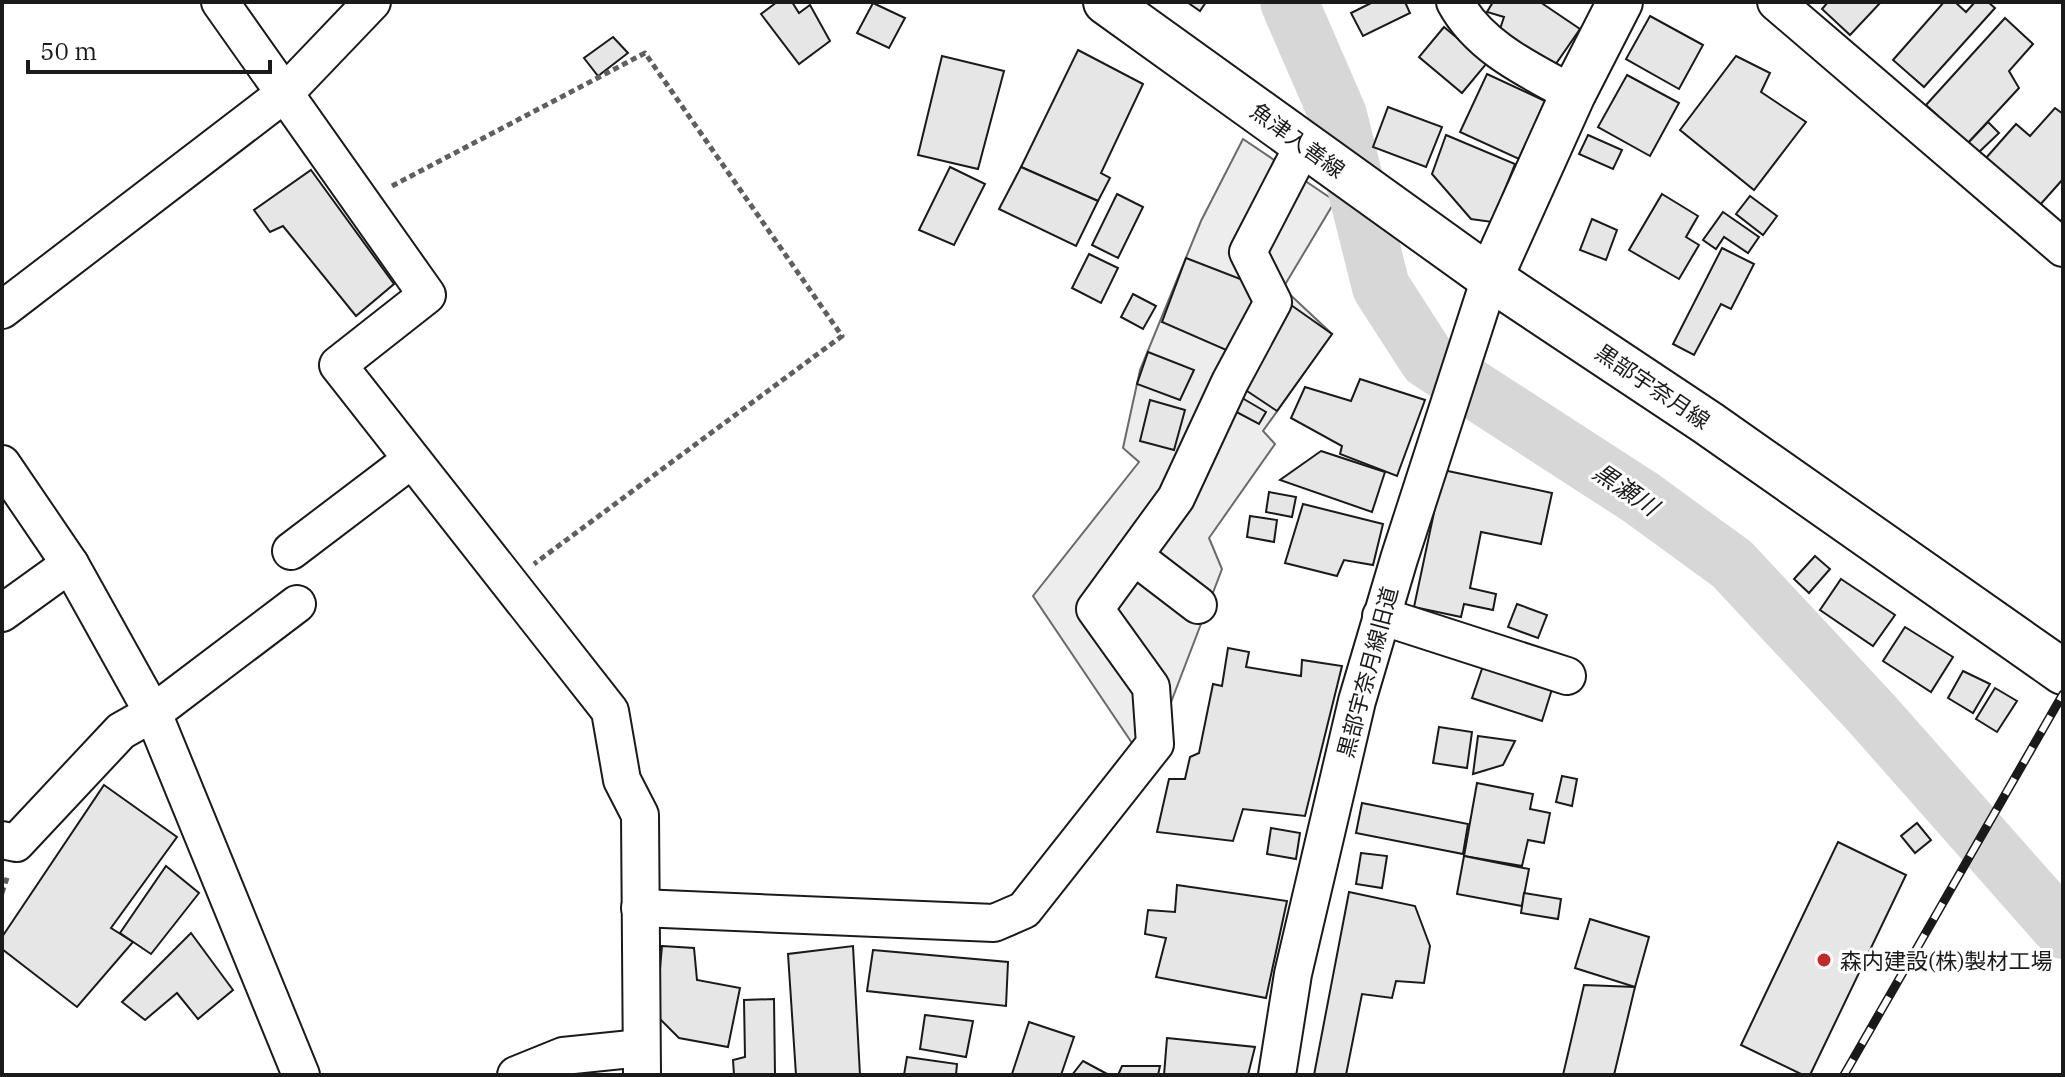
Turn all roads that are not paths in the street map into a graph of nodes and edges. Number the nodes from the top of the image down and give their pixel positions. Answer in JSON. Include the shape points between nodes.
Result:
{"nodes":[{"id":1,"x":220,"y":2,"type":"edge"},
{"id":2,"x":372,"y":2,"type":"edge"},
{"id":3,"x":1106,"y":2,"type":"edge"},
{"id":4,"x":1455,"y":2,"type":"edge"},
{"id":5,"x":1620,"y":2,"type":"edge"},
{"id":6,"x":1776,"y":2,"type":"edge"},
{"id":7,"x":284,"y":94,"type":"junction"},
{"id":8,"x":1573,"y":94,"type":"junction"},
{"id":9,"x":1312,"y":150,"type":"junction"},
{"id":10,"x":2063,"y":248,"type":"edge"},
{"id":11,"x":1490,"y":278,"type":"junction"},
{"id":12,"x":2,"y":310,"type":"edge"},
{"id":13,"x":411,"y":460,"type":"junction"},
{"id":14,"x":2,"y":464,"type":"edge"},
{"id":15,"x":291,"y":551,"type":"dead end"},
{"id":16,"x":1134,"y":556,"type":"junction"},
{"id":17,"x":70,"y":564,"type":"junction"},
{"id":18,"x":297,"y":604,"type":"dead end"},
{"id":19,"x":1198,"y":605,"type":"dead end"},
{"id":20,"x":2,"y":613,"type":"edge"},
{"id":21,"x":1381,"y":616,"type":"junction"},
{"id":22,"x":2063,"y":672,"type":"edge"},
{"id":23,"x":1567,"y":676,"type":"dead end"},
{"id":24,"x":153,"y":713,"type":"junction"},
{"id":25,"x":2,"y":840,"type":"edge"},
{"id":26,"x":640,"y":908,"type":"junction"},
{"id":27,"x":642,"y":1062,"type":"edge"},
{"id":28,"x":301,"y":1075,"type":"edge"},
{"id":29,"x":516,"y":1075,"type":"edge"},
{"id":30,"x":1277,"y":1075,"type":"edge"}],
"edges":[{"from":1,"to":7,"type":"street"},
{"from":2,"to":7,"type":"street"},
{"from":3,"to":9,"type":"main road","name":"魚津入善線"},
{"from":4,"to":8,"type":"street","via":[[1466,22],[1508,58]]},
{"from":5,"to":8,"type":"main road"},
{"from":6,"to":10,"type":"street"},
{"from":7,"to":12,"type":"street"},
{"from":7,"to":13,"type":"street","via":[[427,295],[338,365]]},
{"from":8,"to":11,"type":"main road"},
{"from":9,"to":11,"type":"main road","name":"魚津入善線"},
{"from":9,"to":16,"type":"street","via":[[1248,252],[1273,302],[1176,498]]},
{"from":11,"to":21,"type":"street","name":"黒部宇奈月線旧道"},
{"from":11,"to":22,"type":"main road","name":"黒部宇奈月線","via":[[1708,423]]},
{"from":13,"to":15,"type":"street"},
{"from":13,"to":26,"type":"street","via":[[610,711],[622,780],[640,815]]},
{"from":14,"to":17,"type":"street"},
{"from":16,"to":19,"type":"street"},
{"from":16,"to":26,"type":"street","via":[[1095,609],[1151,687],[1155,744],[1024,910],[994,923]]},
{"from":17,"to":20,"type":"street"},
{"from":17,"to":24,"type":"street"},
{"from":18,"to":24,"type":"street"},
{"from":21,"to":23,"type":"street"},
{"from":21,"to":30,"type":"street","name":"黒部宇奈月線旧道","via":[[1293,974]]},
{"from":24,"to":25,"type":"street","via":[[121,731],[16,843]]},
{"from":24,"to":28,"type":"street"},
{"from":26,"to":27,"type":"street"},
{"from":27,"to":29,"type":"street","via":[[563,1056]]}]}
